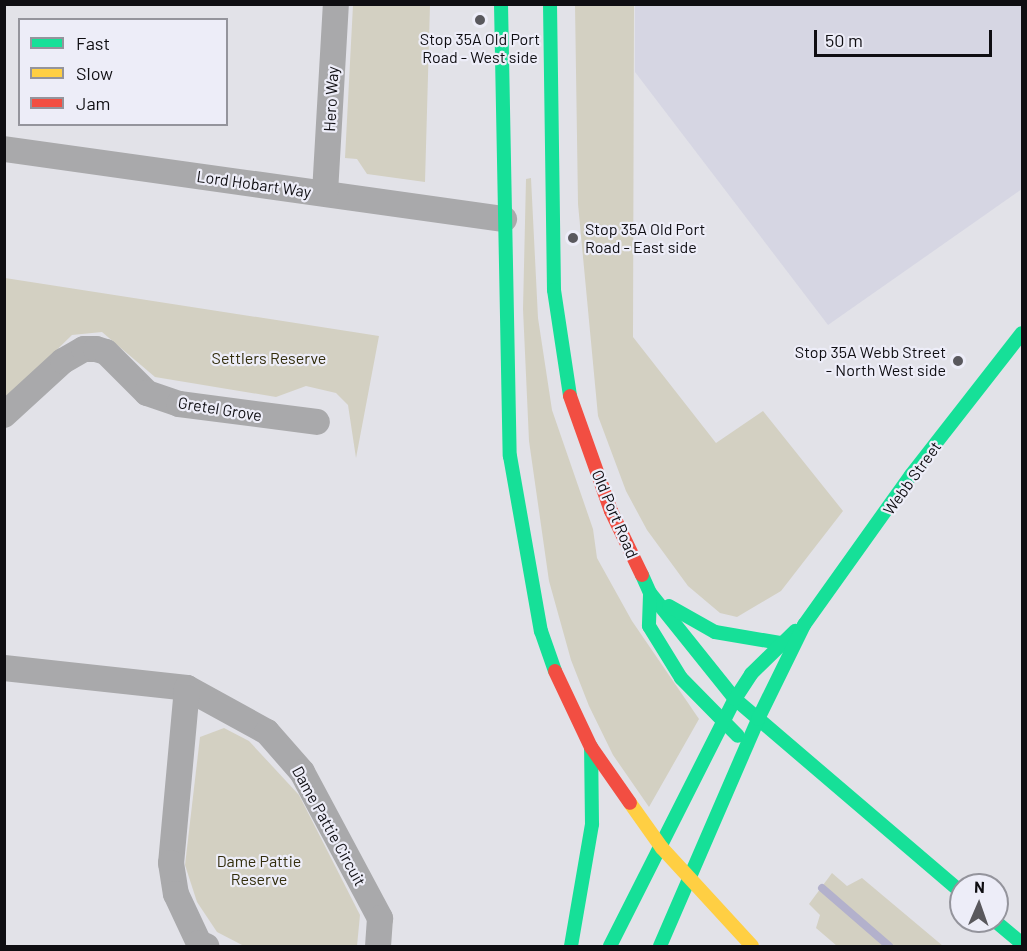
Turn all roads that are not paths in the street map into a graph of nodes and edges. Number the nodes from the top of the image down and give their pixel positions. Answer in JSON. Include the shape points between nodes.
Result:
{"nodes":[{"id":1,"x":336,"y":4,"type":"edge"},
{"id":2,"x":501,"y":4,"type":"edge"},
{"id":3,"x":550,"y":4,"type":"edge"},
{"id":4,"x":4,"y":149,"type":"edge"},
{"id":5,"x":325,"y":193,"type":"junction"},
{"id":6,"x":504,"y":219,"type":"junction"},
{"id":7,"x":1023,"y":333,"type":"edge"},
{"id":8,"x":4,"y":415,"type":"edge"},
{"id":9,"x":317,"y":422,"type":"dead end"},
{"id":10,"x":650,"y":593,"type":"junction"},
{"id":11,"x":804,"y":625,"type":"junction"},
{"id":12,"x":780,"y":643,"type":"junction"},
{"id":13,"x":4,"y":668,"type":"edge"},
{"id":14,"x":186,"y":688,"type":"junction"},
{"id":15,"x":735,"y":699,"type":"junction"},
{"id":16,"x":758,"y":719,"type":"junction"},
{"id":17,"x":724,"y":722,"type":"junction"},
{"id":18,"x":747,"y":744,"type":"junction"},
{"id":19,"x":591,"y":747,"type":"junction"},
{"id":20,"x":663,"y":848,"type":"junction"},
{"id":21,"x":691,"y":879,"type":"junction"},
{"id":22,"x":949,"y":882,"type":"edge"},
{"id":23,"x":1009,"y":932,"type":"edge"},
{"id":24,"x":1023,"y":944,"type":"edge"},
{"id":25,"x":206,"y":946,"type":"edge"},
{"id":26,"x":378,"y":946,"type":"edge"},
{"id":27,"x":571,"y":946,"type":"edge"},
{"id":28,"x":610,"y":946,"type":"edge"},
{"id":29,"x":660,"y":946,"type":"edge"},
{"id":30,"x":752,"y":946,"type":"edge"}],
"edges":[{"from":1,"to":5,"type":"street","name":"Hero Way"},
{"from":2,"to":6,"type":"main road"},
{"from":3,"to":10,"type":"main road","name":"Old Port Road","via":[[554,290],[561,351],[573,410],[611,511]]},
{"from":4,"to":5,"type":"street","name":"Lord Hobart Way"},
{"from":5,"to":6,"type":"street","name":"Lord Hobart Way"},
{"from":6,"to":19,"type":"main road","via":[[510,456],[523,545],[541,631],[557,678]]},
{"from":7,"to":11,"type":"main road","name":"Webb Street","via":[[911,475]]},
{"from":8,"to":9,"type":"street","name":"Gretel Grove","via":[[63,361],[84,349],[106,352],[147,393],[179,404]]},
{"from":10,"to":12,"type":"main road","via":[[715,632]]},
{"from":10,"to":15,"type":"main road","name":"Old Port Road"},
{"from":10,"to":17,"type":"main road","via":[[649,626],[681,678]]},
{"from":11,"to":12,"type":"main road","name":"Webb Street"},
{"from":11,"to":16,"type":"main road","name":"Webb Street"},
{"from":12,"to":15,"type":"main road","name":"Webb Street","via":[[751,674]]},
{"from":13,"to":14,"type":"street","name":"Dame Pattie Circuit"},
{"from":14,"to":25,"type":"street","via":[[171,863],[176,894],[200,943]]},
{"from":14,"to":26,"type":"street","name":"Dame Pattie Circuit","via":[[267,732],[302,772],[380,918]]},
{"from":15,"to":16,"type":"main road","name":"Old Port Road"},
{"from":15,"to":17,"type":"main road","name":"Webb Street"},
{"from":16,"to":18,"type":"main road","name":"Webb Street"},
{"from":16,"to":22,"type":"main road","name":"Old Port Road"},
{"from":17,"to":18,"type":"main road"},
{"from":17,"to":20,"type":"main road","name":"Webb Street"},
{"from":18,"to":21,"type":"main road","name":"Webb Street"},
{"from":19,"to":20,"type":"main road"},
{"from":19,"to":27,"type":"main road","via":[[592,824]]},
{"from":20,"to":21,"type":"main road"},
{"from":20,"to":28,"type":"main road","name":"Webb Street"},
{"from":21,"to":29,"type":"main road","name":"Webb Street"},
{"from":21,"to":30,"type":"main road"},
{"from":23,"to":24,"type":"main road"}]}
